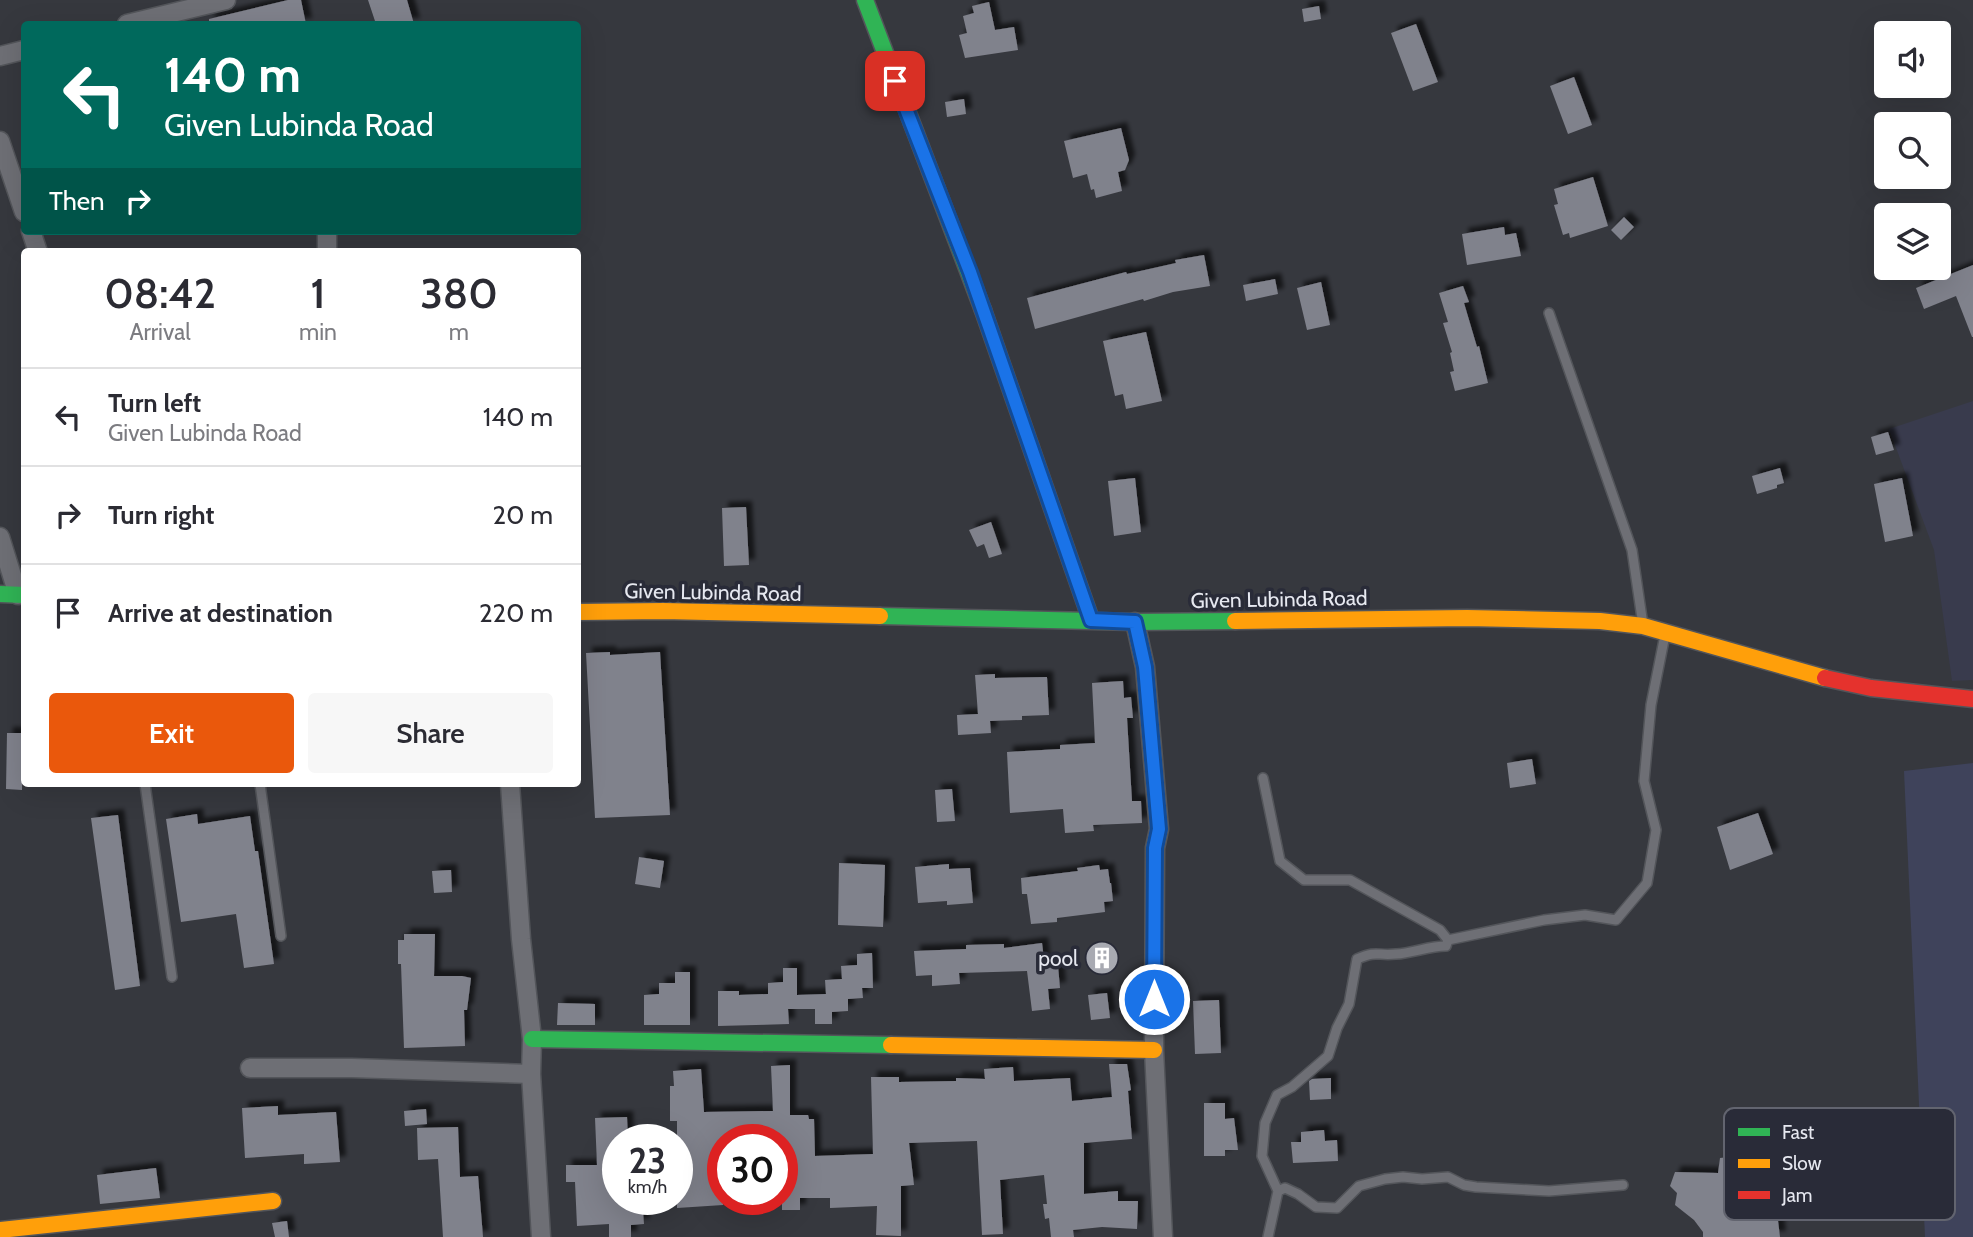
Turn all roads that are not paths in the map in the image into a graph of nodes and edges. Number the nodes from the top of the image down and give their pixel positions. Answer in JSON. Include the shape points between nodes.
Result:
{"nodes":[{"id":1,"x":226,"y":0,"type":"edge"},
{"id":2,"x":865,"y":0,"type":"edge"},
{"id":3,"x":139,"y":21,"type":"edge"},
{"id":4,"x":21,"y":51,"type":"edge"},
{"id":5,"x":0,"y":56,"type":"edge"},
{"id":6,"x":0,"y":141,"type":"edge"},
{"id":7,"x":21,"y":203,"type":"edge"},
{"id":8,"x":1549,"y":313,"type":"dead end"},
{"id":9,"x":0,"y":537,"type":"edge"},
{"id":10,"x":0,"y":594,"type":"edge"},
{"id":11,"x":21,"y":595,"type":"edge"},
{"id":12,"x":581,"y":612,"type":"edge"},
{"id":13,"x":1091,"y":620,"type":"junction"},
{"id":14,"x":1135,"y":622,"type":"junction"},
{"id":15,"x":1643,"y":626,"type":"junction"},
{"id":16,"x":1666,"y":633,"type":"junction"},
{"id":17,"x":1973,"y":699,"type":"edge"},
{"id":18,"x":1263,"y":778,"type":"dead end"},
{"id":19,"x":145,"y":787,"type":"edge"},
{"id":20,"x":260,"y":787,"type":"edge"},
{"id":21,"x":510,"y":787,"type":"edge"},
{"id":22,"x":281,"y":936,"type":"dead end"},
{"id":23,"x":1448,"y":940,"type":"junction"},
{"id":24,"x":172,"y":978,"type":"dead end"},
{"id":25,"x":532,"y":1039,"type":"junction"},
{"id":26,"x":1154,"y":1050,"type":"junction"},
{"id":27,"x":250,"y":1068,"type":"dead end"},
{"id":28,"x":531,"y":1074,"type":"junction"},
{"id":29,"x":1623,"y":1185,"type":"dead end"},
{"id":30,"x":1278,"y":1191,"type":"junction"},
{"id":31,"x":273,"y":1201,"type":"dead end"},
{"id":32,"x":0,"y":1230,"type":"edge"},
{"id":33,"x":541,"y":1237,"type":"edge"},
{"id":34,"x":1163,"y":1237,"type":"edge"},
{"id":35,"x":1268,"y":1237,"type":"edge"}],
"edges":[{"from":1,"to":3,"type":"street"},
{"from":2,"to":13,"type":"street","via":[[970,272]]},
{"from":4,"to":5,"type":"street"},
{"from":6,"to":7,"type":"street"},
{"from":8,"to":15,"type":"lane","via":[[1632,550]]},
{"from":9,"to":11,"type":"street"},
{"from":10,"to":11,"type":"street"},
{"from":12,"to":13,"type":"street","name":"Given Lubinda Road"},
{"from":13,"to":14,"type":"street","name":"Given Lubinda Road"},
{"from":14,"to":15,"type":"street","name":"Given Lubinda Road","via":[[1467,618],[1569,619]]},
{"from":14,"to":26,"type":"street","via":[[1145,667],[1159,829],[1155,848]]},
{"from":15,"to":16,"type":"street","name":"Given Lubinda Road"},
{"from":16,"to":17,"type":"street","name":"Given Lubinda Road","via":[[1871,688]]},
{"from":16,"to":23,"type":"lane","via":[[1647,740],[1644,781],[1656,831],[1647,883],[1616,920],[1585,915]]},
{"from":18,"to":23,"type":"lane","via":[[1280,861],[1304,880],[1350,880],[1440,930]]},
{"from":19,"to":24,"type":"lane"},
{"from":20,"to":22,"type":"lane"},
{"from":21,"to":25,"type":"street"},
{"from":23,"to":30,"type":"lane","via":[[1446,946],[1399,954],[1374,952],[1357,959],[1349,1004],[1328,1056],[1278,1095],[1265,1123],[1262,1156]]},
{"from":25,"to":26,"type":"street"},
{"from":25,"to":28,"type":"street"},
{"from":26,"to":34,"type":"street"},
{"from":27,"to":28,"type":"street"},
{"from":28,"to":33,"type":"street"},
{"from":29,"to":30,"type":"lane","via":[[1549,1191],[1476,1187],[1448,1177],[1403,1177],[1359,1186],[1337,1208],[1315,1207],[1285,1188]]},
{"from":30,"to":35,"type":"lane"},
{"from":31,"to":32,"type":"street"}]}
